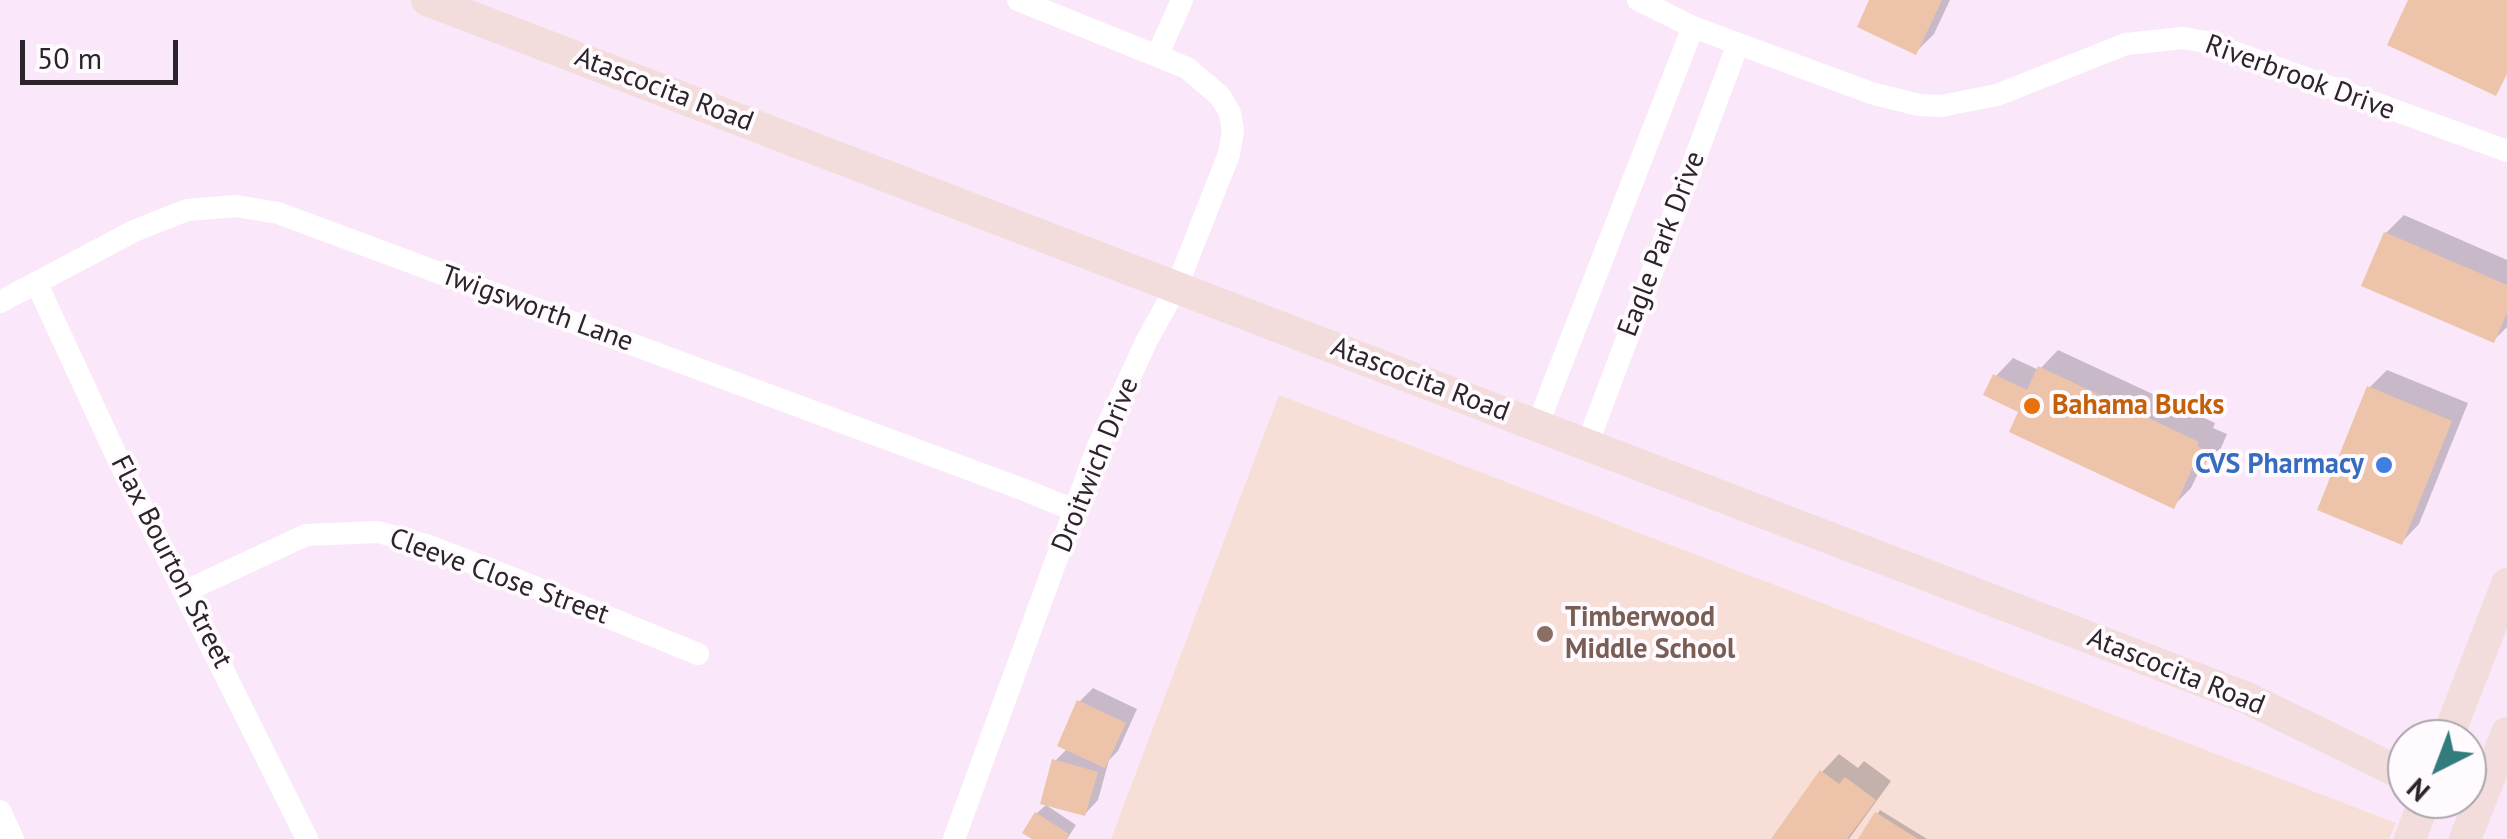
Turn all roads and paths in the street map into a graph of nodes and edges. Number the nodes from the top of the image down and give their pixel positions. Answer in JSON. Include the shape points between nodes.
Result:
{"nodes":[{"id":1,"x":427,"y":0,"type":"edge"},
{"id":2,"x":1018,"y":0,"type":"edge"},
{"id":3,"x":1182,"y":0,"type":"edge"},
{"id":4,"x":1638,"y":0,"type":"edge"},
{"id":5,"x":1693,"y":27,"type":"junction"},
{"id":6,"x":1738,"y":44,"type":"junction"},
{"id":7,"x":1158,"y":54,"type":"junction"},
{"id":8,"x":2507,"y":151,"type":"edge"},
{"id":9,"x":37,"y":284,"type":"junction"},
{"id":10,"x":1177,"y":286,"type":"junction"},
{"id":11,"x":0,"y":302,"type":"edge"},
{"id":12,"x":1538,"y":426,"type":"junction"},
{"id":13,"x":1587,"y":445,"type":"junction"},
{"id":14,"x":1076,"y":512,"type":"junction"},
{"id":15,"x":2507,"y":584,"type":"edge"},
{"id":16,"x":186,"y":590,"type":"junction"},
{"id":17,"x":698,"y":654,"type":"dead end"},
{"id":18,"x":2455,"y":719,"type":"edge"},
{"id":19,"x":2507,"y":734,"type":"edge"},
{"id":20,"x":2387,"y":766,"type":"edge"},
{"id":21,"x":2487,"y":798,"type":"edge"},
{"id":22,"x":0,"y":811,"type":"edge"},
{"id":23,"x":14,"y":839,"type":"edge"},
{"id":24,"x":307,"y":839,"type":"edge"},
{"id":25,"x":954,"y":839,"type":"edge"}],
"edges":[{"from":1,"to":10,"type":"main road","name":"Atascocita Road"},
{"from":2,"to":7,"type":"street"},
{"from":3,"to":7,"type":"street"},
{"from":4,"to":5,"type":"street","name":"Riverbrook Drive"},
{"from":5,"to":6,"type":"street","name":"Riverbrook Drive"},
{"from":5,"to":12,"type":"street","name":"Eagle Park Drive"},
{"from":6,"to":8,"type":"street","name":"Riverbrook Drive","via":[[1898,102],[1941,106],[1997,95],[2126,44],[2183,38],[2228,48]]},
{"from":6,"to":13,"type":"street","name":"Eagle Park Drive"},
{"from":7,"to":10,"type":"street","name":"Droitwich Drive","via":[[1220,96],[1233,132]]},
{"from":9,"to":11,"type":"street","name":"Twigsworth Lane"},
{"from":9,"to":14,"type":"street","name":"Twigsworth Lane","via":[[187,210],[236,206],[278,213]]},
{"from":9,"to":16,"type":"street","name":"Flax Bourton Street"},
{"from":10,"to":12,"type":"main road","name":"Atascocita Road"},
{"from":10,"to":14,"type":"street","name":"Droitwich Drive","via":[[1106,427]]},
{"from":12,"to":13,"type":"main road","name":"Atascocita Road"},
{"from":13,"to":20,"type":"main road","name":"Atascocita Road","via":[[2247,698]]},
{"from":14,"to":25,"type":"street","name":"Droitwich Drive"},
{"from":15,"to":18,"type":"main road"},
{"from":16,"to":17,"type":"street","name":"Cleeve Close Street","via":[[306,535],[378,532],[442,551]]},
{"from":16,"to":24,"type":"street","name":"Flax Bourton Street"},
{"from":19,"to":21,"type":"main road"},
{"from":22,"to":23,"type":"street"}]}
